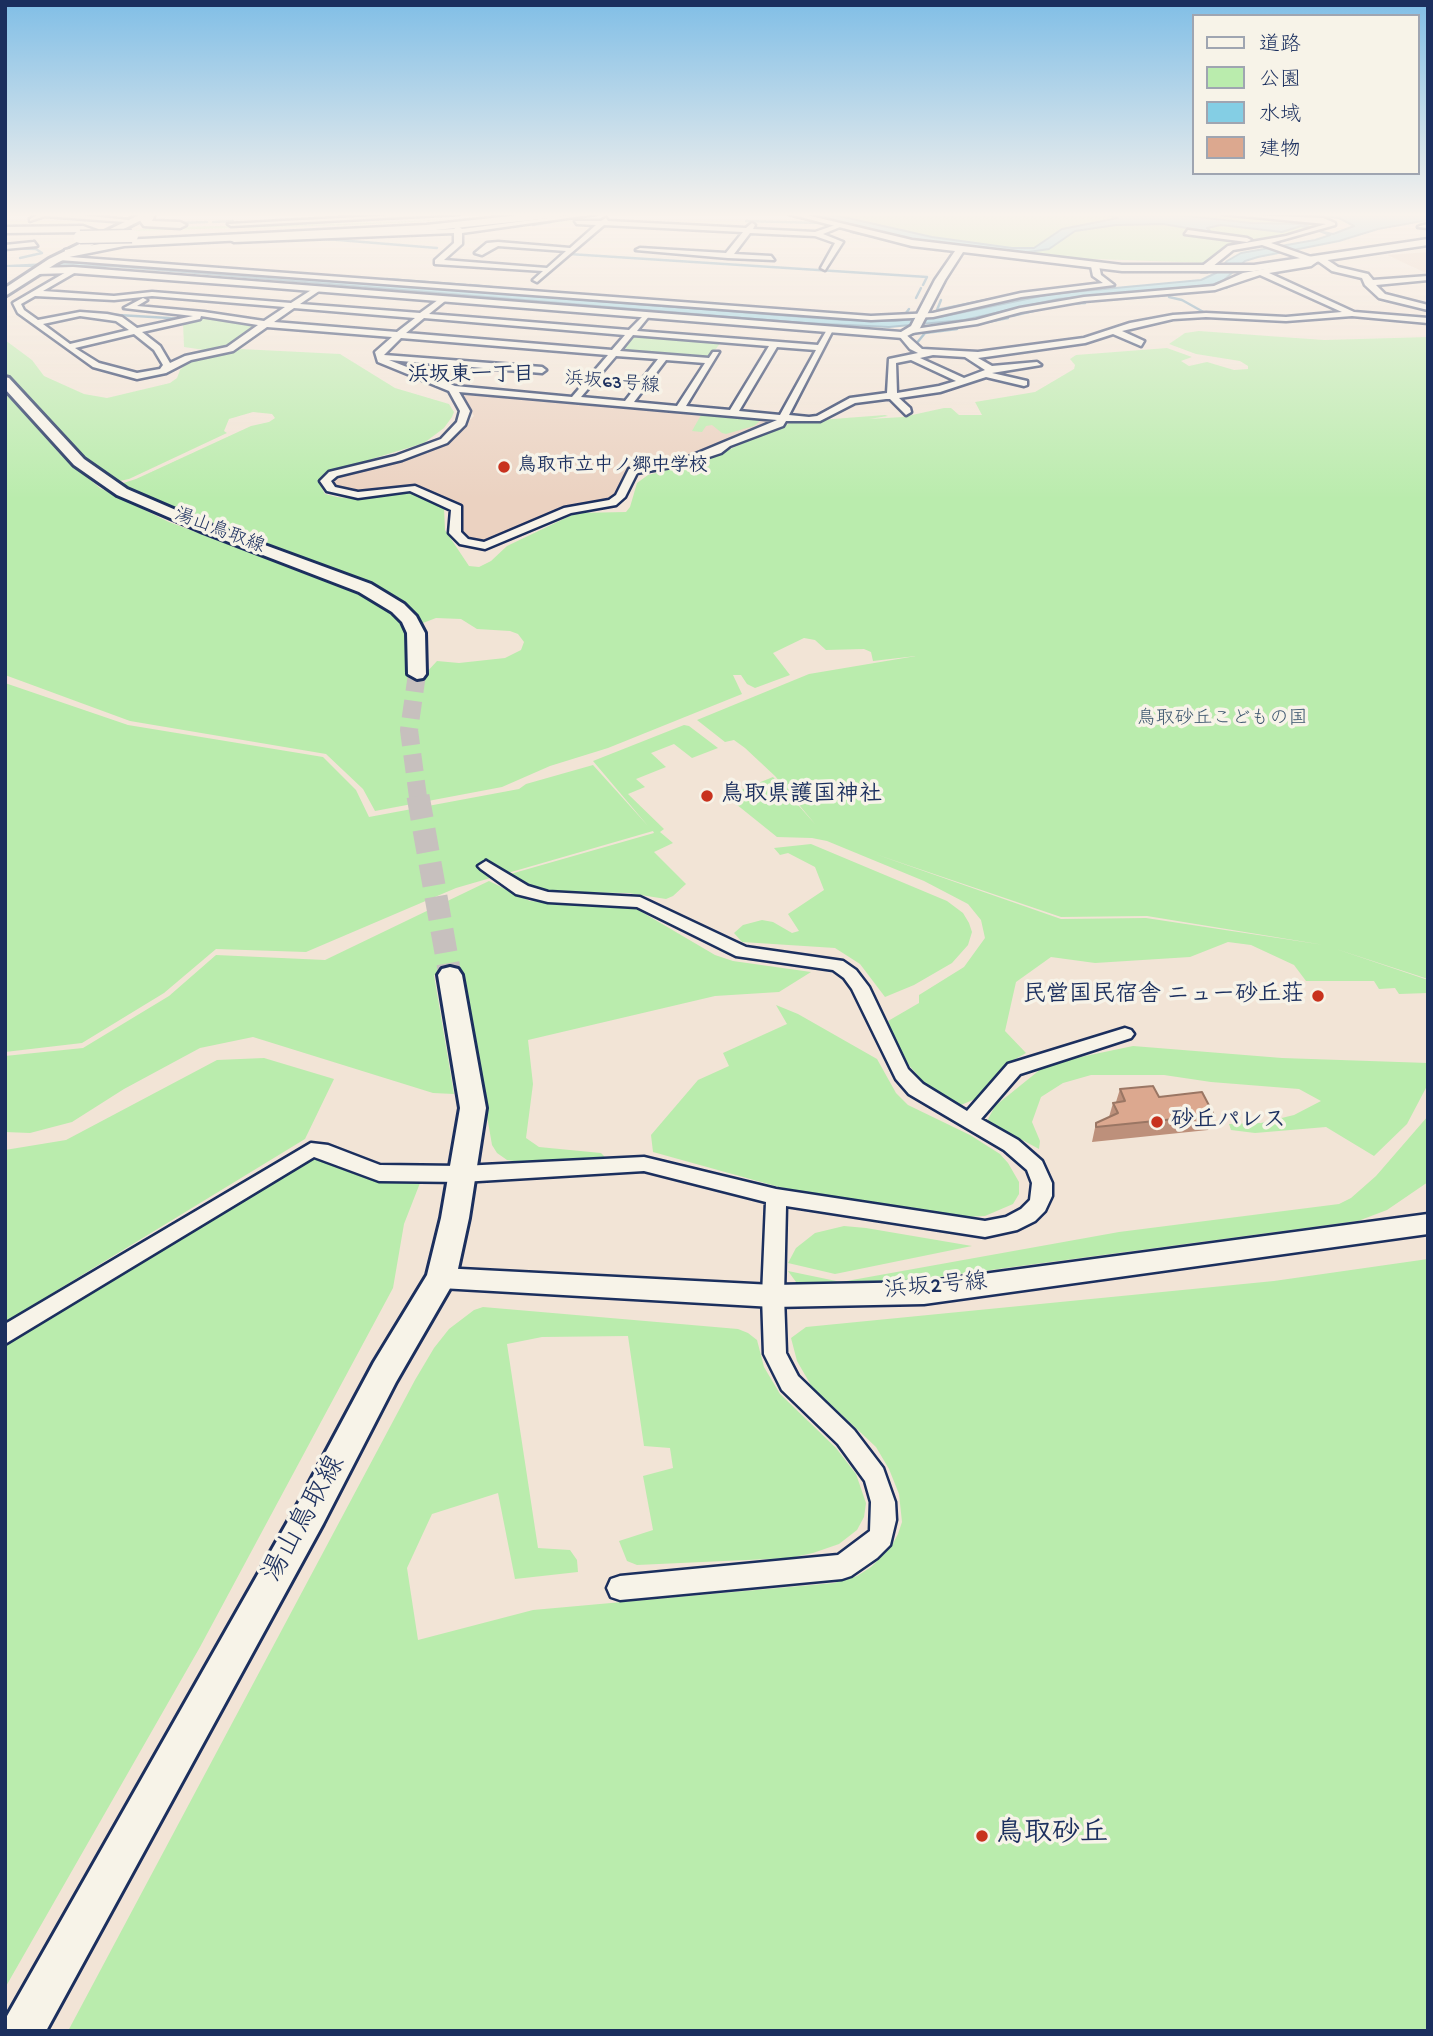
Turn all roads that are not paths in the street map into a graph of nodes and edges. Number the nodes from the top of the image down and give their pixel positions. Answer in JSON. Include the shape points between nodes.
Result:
{"nodes":[{"id":1,"x":20,"y":309,"type":"edge"},
{"id":2,"x":150,"y":309,"type":"edge"},
{"id":3,"x":211,"y":309,"type":"edge"},
{"id":4,"x":286,"y":309,"type":"edge"},
{"id":5,"x":339,"y":309,"type":"edge"},
{"id":6,"x":430,"y":309,"type":"edge"},
{"id":7,"x":570,"y":309,"type":"edge"},
{"id":8,"x":742,"y":309,"type":"edge"},
{"id":9,"x":924,"y":309,"type":"edge"},
{"id":10,"x":974,"y":309,"type":"edge"},
{"id":11,"x":1031,"y":309,"type":"edge"},
{"id":12,"x":1196,"y":309,"type":"edge"},
{"id":13,"x":1341,"y":309,"type":"edge"},
{"id":14,"x":204,"y":314,"type":"junction"},
{"id":15,"x":646,"y":315,"type":"junction"},
{"id":16,"x":1206,"y":315,"type":"junction"},
{"id":17,"x":1356,"y":315,"type":"junction"},
{"id":18,"x":422,"y":316,"type":"junction"},
{"id":19,"x":1428,"y":321,"type":"edge"},
{"id":20,"x":37,"y":323,"type":"junction"},
{"id":21,"x":265,"y":324,"type":"junction"},
{"id":22,"x":914,"y":325,"type":"junction"},
{"id":23,"x":580,"y":328,"type":"junction"},
{"id":24,"x":1365,"y":328,"type":"dead end"},
{"id":25,"x":831,"y":330,"type":"junction"},
{"id":26,"x":1114,"y":331,"type":"junction"},
{"id":27,"x":136,"y":332,"type":"junction"},
{"id":28,"x":630,"y":332,"type":"junction"},
{"id":29,"x":399,"y":335,"type":"junction"},
{"id":30,"x":726,"y":339,"type":"junction"},
{"id":31,"x":1141,"y":343,"type":"dead end"},
{"id":32,"x":775,"y":344,"type":"junction"},
{"id":33,"x":68,"y":347,"type":"junction"},
{"id":34,"x":821,"y":348,"type":"junction"},
{"id":35,"x":613,"y":352,"type":"junction"},
{"id":36,"x":930,"y":353,"type":"junction"},
{"id":37,"x":968,"y":355,"type":"junction"},
{"id":38,"x":380,"y":356,"type":"junction"},
{"id":39,"x":664,"y":357,"type":"junction"},
{"id":40,"x":914,"y":358,"type":"junction"},
{"id":41,"x":552,"y":359,"type":"junction"},
{"id":42,"x":711,"y":361,"type":"junction"},
{"id":43,"x":1037,"y":365,"type":"dead end"},
{"id":44,"x":165,"y":369,"type":"junction"},
{"id":45,"x":988,"y":371,"type":"junction"},
{"id":46,"x":535,"y":378,"type":"dead end"},
{"id":47,"x":5,"y":381,"type":"edge"},
{"id":48,"x":962,"y":381,"type":"junction"},
{"id":49,"x":1024,"y":383,"type":"dead end"},
{"id":50,"x":528,"y":386,"type":"dead end"},
{"id":51,"x":453,"y":389,"type":"junction"},
{"id":52,"x":520,"y":394,"type":"junction"},
{"id":53,"x":892,"y":396,"type":"junction"},
{"id":54,"x":575,"y":399,"type":"junction"},
{"id":55,"x":628,"y":403,"type":"junction"},
{"id":56,"x":680,"y":408,"type":"junction"},
{"id":57,"x":906,"y":412,"type":"dead end"},
{"id":58,"x":733,"y":413,"type":"junction"},
{"id":59,"x":785,"y":417,"type":"junction"},
{"id":60,"x":417,"y":674,"type":"tunnel mouth"},
{"id":61,"x":486,"y":866,"type":"dead end"},
{"id":62,"x":450,"y":975,"type":"tunnel mouth"},
{"id":63,"x":1125,"y":1034,"type":"dead end"},
{"id":64,"x":969,"y":1121,"type":"junction"},
{"id":65,"x":462,"y":1174,"type":"junction"},
{"id":66,"x":776,"y":1197,"type":"junction"},
{"id":67,"x":1428,"y":1224,"type":"edge"},
{"id":68,"x":440,"y":1278,"type":"junction"},
{"id":69,"x":773,"y":1296,"type":"junction"},
{"id":70,"x":5,"y":1335,"type":"edge"},
{"id":71,"x":620,"y":1588,"type":"dead end"},
{"id":72,"x":22,"y":2031,"type":"edge"}],
"edges":[{"from":1,"to":20,"type":"street"},
{"from":2,"to":14,"type":"street"},
{"from":3,"to":14,"type":"street"},
{"from":4,"to":21,"type":"street"},
{"from":5,"to":18,"type":"street"},
{"from":6,"to":18,"type":"street"},
{"from":7,"to":15,"type":"street"},
{"from":8,"to":22,"type":"street"},
{"from":9,"to":22,"type":"street"},
{"from":10,"to":22,"type":"street"},
{"from":11,"to":22,"type":"street","via":[[977,321]]},
{"from":12,"to":16,"type":"street"},
{"from":13,"to":17,"type":"street"},
{"from":14,"to":21,"type":"street"},
{"from":14,"to":27,"type":"street"},
{"from":15,"to":25,"type":"street"},
{"from":15,"to":28,"type":"street"},
{"from":16,"to":17,"type":"street","via":[[1229,312],[1286,319]]},
{"from":16,"to":26,"type":"street","via":[[1158,318]]},
{"from":17,"to":19,"type":"street"},
{"from":17,"to":24,"type":"street"},
{"from":18,"to":23,"type":"street"},
{"from":18,"to":29,"type":"street"},
{"from":20,"to":27,"type":"street","via":[[80,314],[107,316]]},
{"from":20,"to":33,"type":"street"},
{"from":21,"to":29,"type":"street"},
{"from":21,"to":44,"type":"street","via":[[230,349],[188,358]]},
{"from":22,"to":25,"type":"street"},
{"from":22,"to":36,"type":"street","via":[[913,347]]},
{"from":23,"to":28,"type":"street"},
{"from":23,"to":41,"type":"street"},
{"from":25,"to":34,"type":"street"},
{"from":26,"to":31,"type":"street"},
{"from":26,"to":37,"type":"street","via":[[1075,341]]},
{"from":27,"to":33,"type":"street"},
{"from":27,"to":44,"type":"street","via":[[157,348]]},
{"from":28,"to":30,"type":"street"},
{"from":28,"to":35,"type":"street"},
{"from":29,"to":38,"type":"street"},
{"from":29,"to":41,"type":"street"},
{"from":30,"to":32,"type":"street"},
{"from":30,"to":42,"type":"street"},
{"from":32,"to":34,"type":"street"},
{"from":32,"to":58,"type":"street"},
{"from":33,"to":44,"type":"street","via":[[96,365],[137,376]]},
{"from":34,"to":59,"type":"street"},
{"from":35,"to":39,"type":"street"},
{"from":35,"to":41,"type":"street"},
{"from":35,"to":54,"type":"street"},
{"from":36,"to":37,"type":"street"},
{"from":36,"to":40,"type":"street"},
{"from":37,"to":45,"type":"street"},
{"from":38,"to":41,"type":"street"},
{"from":38,"to":51,"type":"street","name":"浜坂63号線"},
{"from":39,"to":42,"type":"street"},
{"from":39,"to":55,"type":"street"},
{"from":40,"to":48,"type":"street"},
{"from":40,"to":53,"type":"street","via":[[892,361]]},
{"from":41,"to":46,"type":"street"},
{"from":42,"to":56,"type":"street"},
{"from":43,"to":45,"type":"street"},
{"from":45,"to":48,"type":"street"},
{"from":45,"to":49,"type":"street"},
{"from":47,"to":60,"type":"main road","name":"湯山鳥取線","via":[[89,471],[148,505],[382,596],[410,620],[416,633]]},
{"from":48,"to":53,"type":"street"},
{"from":50,"to":52,"type":"street"},
{"from":51,"to":52,"type":"street","name":"浜坂63号線"},
{"from":51,"to":59,"type":"street","via":[[465,411],[462,423],[444,441],[333,474],[325,481],[331,489],[358,495],[411,488],[457,508],[455,533],[464,542],[485,546],[568,510],[612,503],[633,471],[717,451],[780,424]]},
{"from":52,"to":54,"type":"street","name":"浜坂63号線"},
{"from":53,"to":57,"type":"street"},
{"from":53,"to":59,"type":"street","name":"浜坂63号線","via":[[853,400],[820,418]]},
{"from":54,"to":55,"type":"street","name":"浜坂63号線"},
{"from":55,"to":56,"type":"street","name":"浜坂63号線"},
{"from":56,"to":58,"type":"street","name":"浜坂63号線"},
{"from":58,"to":59,"type":"street","name":"浜坂63号線"},
{"from":61,"to":64,"type":"street","via":[[522,890],[548,897],[640,902],[742,952],[837,965],[860,987],[902,1074],[922,1094]]},
{"from":62,"to":65,"type":"main road","name":"湯山鳥取線","via":[[472,1108]]},
{"from":63,"to":64,"type":"street","via":[[1014,1069]]},
{"from":64,"to":66,"type":"street","via":[[1011,1145],[1035,1166],[1042,1196],[1028,1215],[985,1229]]},
{"from":65,"to":66,"type":"street","via":[[644,1164]]},
{"from":65,"to":68,"type":"main road","name":"湯山鳥取線"},
{"from":65,"to":70,"type":"street","via":[[379,1173],[311,1150]]},
{"from":66,"to":69,"type":"street"},
{"from":67,"to":69,"type":"street","name":"浜坂2号線","via":[[924,1293]]},
{"from":68,"to":69,"type":"street","name":"浜坂2号線"},
{"from":68,"to":72,"type":"main road","name":"湯山鳥取線"},
{"from":69,"to":71,"type":"street","via":[[778,1362],[790,1383],[846,1437],[875,1476],[883,1502],[881,1537],[842,1567]]}]}
